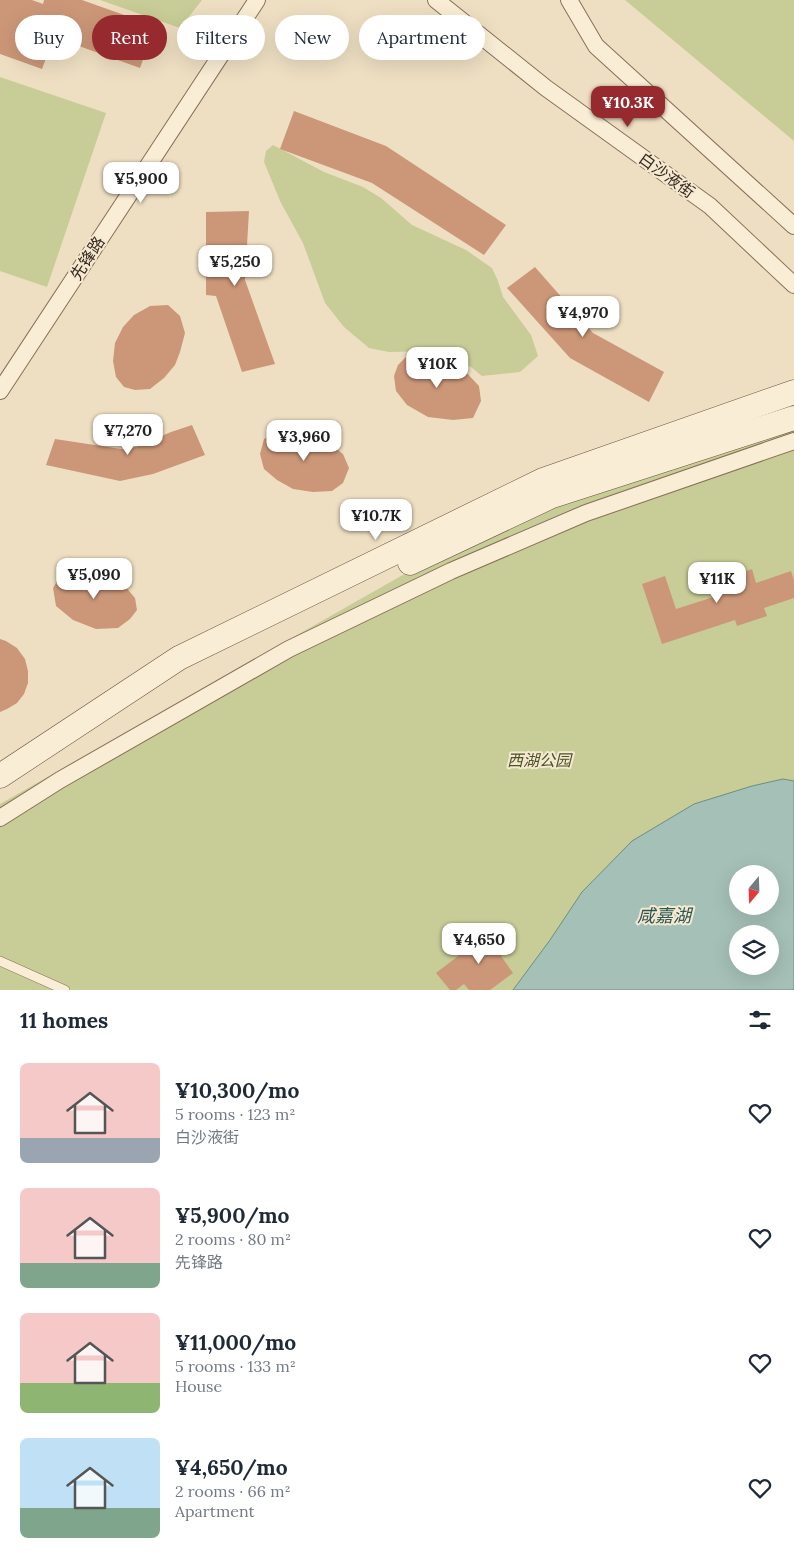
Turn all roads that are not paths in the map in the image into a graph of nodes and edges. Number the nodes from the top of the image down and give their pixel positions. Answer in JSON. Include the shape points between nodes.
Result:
{"nodes":[{"id":1,"x":257,"y":0,"type":"edge"},
{"id":2,"x":436,"y":0,"type":"edge"},
{"id":3,"x":569,"y":0,"type":"edge"},
{"id":4,"x":794,"y":226,"type":"edge"},
{"id":5,"x":794,"y":285,"type":"edge"},
{"id":6,"x":0,"y":391,"type":"edge"},
{"id":7,"x":794,"y":392,"type":"edge"},
{"id":8,"x":794,"y":418,"type":"edge"},
{"id":9,"x":794,"y":442,"type":"edge"},
{"id":10,"x":0,"y":776,"type":"edge"},
{"id":11,"x":0,"y":794,"type":"edge"},
{"id":12,"x":0,"y":818,"type":"edge"},
{"id":13,"x":0,"y":961,"type":"edge"},
{"id":14,"x":65,"y":990,"type":"edge"}],
"edges":[{"from":1,"to":6,"type":"street","name":"先锋路"},
{"from":2,"to":5,"type":"street","name":"白沙液街","via":[[546,88],[710,206]]},
{"from":3,"to":4,"type":"street","via":[[596,46]]},
{"from":7,"to":10,"type":"main road","via":[[534,485],[179,658]]},
{"from":8,"to":11,"type":"main road","via":[[552,496],[178,673]]},
{"from":9,"to":12,"type":"street","via":[[586,513],[451,571],[289,650],[60,780]]},
{"from":13,"to":14,"type":"lane"}]}
